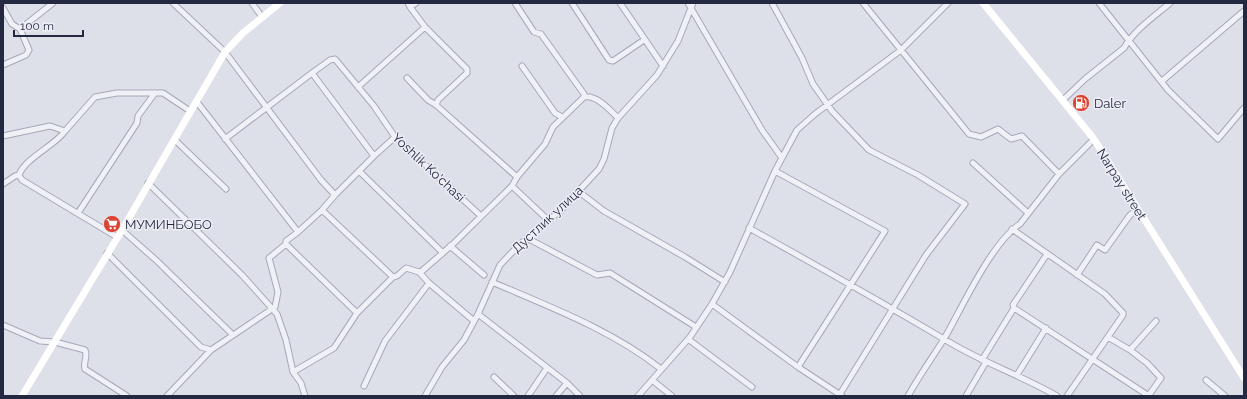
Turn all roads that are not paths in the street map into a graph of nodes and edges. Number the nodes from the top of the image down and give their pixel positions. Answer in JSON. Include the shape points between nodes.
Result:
{"nodes":[{"id":1,"x":53,"y":3,"type":"edge"},
{"id":2,"x":173,"y":3,"type":"edge"},
{"id":3,"x":252,"y":3,"type":"edge"},
{"id":4,"x":280,"y":3,"type":"edge"},
{"id":5,"x":416,"y":3,"type":"edge"},
{"id":6,"x":515,"y":3,"type":"edge"},
{"id":7,"x":572,"y":3,"type":"edge"},
{"id":8,"x":620,"y":3,"type":"edge"},
{"id":9,"x":688,"y":3,"type":"edge"},
{"id":10,"x":693,"y":3,"type":"edge"},
{"id":11,"x":772,"y":3,"type":"edge"},
{"id":12,"x":863,"y":3,"type":"edge"},
{"id":13,"x":948,"y":3,"type":"edge"},
{"id":14,"x":983,"y":3,"type":"edge"},
{"id":15,"x":1099,"y":3,"type":"edge"},
{"id":16,"x":1170,"y":3,"type":"edge"},
{"id":17,"x":409,"y":5,"type":"edge"},
{"id":18,"x":3,"y":8,"type":"edge"},
{"id":19,"x":691,"y":9,"type":"junction"},
{"id":20,"x":1244,"y":11,"type":"edge"},
{"id":21,"x":262,"y":17,"type":"junction"},
{"id":22,"x":425,"y":27,"type":"junction"},
{"id":23,"x":20,"y":29,"type":"junction"},
{"id":24,"x":644,"y":40,"type":"junction"},
{"id":25,"x":1128,"y":41,"type":"junction"},
{"id":26,"x":901,"y":50,"type":"junction"},
{"id":27,"x":225,"y":52,"type":"junction"},
{"id":28,"x":3,"y":65,"type":"edge"},
{"id":29,"x":522,"y":66,"type":"dead end"},
{"id":30,"x":662,"y":66,"type":"junction"},
{"id":31,"x":312,"y":73,"type":"junction"},
{"id":32,"x":407,"y":78,"type":"dead end"},
{"id":33,"x":1162,"y":81,"type":"junction"},
{"id":34,"x":358,"y":86,"type":"junction"},
{"id":35,"x":155,"y":93,"type":"junction"},
{"id":36,"x":584,"y":97,"type":"junction"},
{"id":37,"x":1063,"y":100,"type":"junction"},
{"id":38,"x":197,"y":102,"type":"junction"},
{"id":39,"x":436,"y":105,"type":"junction"},
{"id":40,"x":828,"y":105,"type":"junction"},
{"id":41,"x":266,"y":107,"type":"junction"},
{"id":42,"x":1244,"y":108,"type":"edge"},
{"id":43,"x":190,"y":112,"type":"junction"},
{"id":44,"x":562,"y":117,"type":"junction"},
{"id":45,"x":618,"y":118,"type":"junction"},
{"id":46,"x":65,"y":131,"type":"junction"},
{"id":47,"x":3,"y":136,"type":"edge"},
{"id":48,"x":395,"y":137,"type":"junction"},
{"id":49,"x":225,"y":139,"type":"junction"},
{"id":50,"x":175,"y":140,"type":"junction"},
{"id":51,"x":1094,"y":140,"type":"junction"},
{"id":52,"x":374,"y":156,"type":"junction"},
{"id":53,"x":782,"y":158,"type":"junction"},
{"id":54,"x":973,"y":163,"type":"dead end"},
{"id":55,"x":775,"y":171,"type":"junction"},
{"id":56,"x":359,"y":172,"type":"junction"},
{"id":57,"x":1059,"y":174,"type":"junction"},
{"id":58,"x":19,"y":175,"type":"junction"},
{"id":59,"x":517,"y":177,"type":"junction"},
{"id":60,"x":148,"y":183,"type":"junction"},
{"id":61,"x":3,"y":184,"type":"edge"},
{"id":62,"x":512,"y":186,"type":"junction"},
{"id":63,"x":226,"y":188,"type":"dead end"},
{"id":64,"x":578,"y":191,"type":"junction"},
{"id":65,"x":335,"y":196,"type":"junction"},
{"id":66,"x":1138,"y":209,"type":"junction"},
{"id":67,"x":322,"y":210,"type":"junction"},
{"id":68,"x":78,"y":213,"type":"junction"},
{"id":69,"x":1028,"y":213,"type":"junction"},
{"id":70,"x":481,"y":216,"type":"junction"},
{"id":71,"x":548,"y":221,"type":"junction"},
{"id":72,"x":749,"y":228,"type":"junction"},
{"id":73,"x":122,"y":230,"type":"junction"},
{"id":74,"x":1012,"y":230,"type":"junction"},
{"id":75,"x":298,"y":232,"type":"junction"},
{"id":76,"x":117,"y":237,"type":"junction"},
{"id":77,"x":527,"y":238,"type":"junction"},
{"id":78,"x":286,"y":244,"type":"junction"},
{"id":79,"x":450,"y":246,"type":"junction"},
{"id":80,"x":107,"y":253,"type":"junction"},
{"id":81,"x":443,"y":253,"type":"junction"},
{"id":82,"x":1047,"y":254,"type":"junction"},
{"id":83,"x":419,"y":272,"type":"junction"},
{"id":84,"x":484,"y":275,"type":"dead end"},
{"id":85,"x":1077,"y":275,"type":"junction"},
{"id":86,"x":393,"y":277,"type":"junction"},
{"id":87,"x":492,"y":282,"type":"junction"},
{"id":88,"x":725,"y":282,"type":"junction"},
{"id":89,"x":429,"y":283,"type":"junction"},
{"id":90,"x":851,"y":285,"type":"junction"},
{"id":91,"x":712,"y":304,"type":"junction"},
{"id":92,"x":272,"y":308,"type":"junction"},
{"id":93,"x":1014,"y":308,"type":"junction"},
{"id":94,"x":893,"y":310,"type":"junction"},
{"id":95,"x":357,"y":313,"type":"junction"},
{"id":96,"x":478,"y":314,"type":"junction"},
{"id":97,"x":474,"y":321,"type":"junction"},
{"id":98,"x":1156,"y":321,"type":"dead end"},
{"id":99,"x":3,"y":325,"type":"edge"},
{"id":100,"x":696,"y":327,"type":"junction"},
{"id":101,"x":1046,"y":328,"type":"junction"},
{"id":102,"x":233,"y":335,"type":"junction"},
{"id":103,"x":1108,"y":337,"type":"junction"},
{"id":104,"x":688,"y":339,"type":"junction"},
{"id":105,"x":944,"y":339,"type":"junction"},
{"id":106,"x":56,"y":342,"type":"junction"},
{"id":107,"x":211,"y":350,"type":"junction"},
{"id":108,"x":1130,"y":350,"type":"junction"},
{"id":109,"x":1092,"y":360,"type":"junction"},
{"id":110,"x":984,"y":361,"type":"junction"},
{"id":111,"x":798,"y":367,"type":"junction"},
{"id":112,"x":547,"y":368,"type":"junction"},
{"id":113,"x":661,"y":369,"type":"junction"},
{"id":114,"x":293,"y":372,"type":"junction"},
{"id":115,"x":1017,"y":375,"type":"junction"},
{"id":116,"x":494,"y":377,"type":"dead end"},
{"id":117,"x":1244,"y":378,"type":"edge"},
{"id":118,"x":652,"y":380,"type":"junction"},
{"id":119,"x":1206,"y":380,"type":"dead end"},
{"id":120,"x":567,"y":383,"type":"junction"},
{"id":121,"x":364,"y":386,"type":"dead end"},
{"id":122,"x":752,"y":387,"type":"dead end"},
{"id":123,"x":841,"y":395,"type":"edge"},
{"id":124,"x":22,"y":396,"type":"edge"},
{"id":125,"x":127,"y":396,"type":"edge"},
{"id":126,"x":167,"y":396,"type":"edge"},
{"id":127,"x":305,"y":396,"type":"edge"},
{"id":128,"x":425,"y":396,"type":"edge"},
{"id":129,"x":514,"y":396,"type":"edge"},
{"id":130,"x":528,"y":396,"type":"edge"},
{"id":131,"x":556,"y":396,"type":"edge"},
{"id":132,"x":580,"y":396,"type":"edge"},
{"id":133,"x":638,"y":396,"type":"edge"},
{"id":134,"x":672,"y":396,"type":"edge"},
{"id":135,"x":908,"y":396,"type":"edge"},
{"id":136,"x":966,"y":396,"type":"edge"},
{"id":137,"x":1057,"y":396,"type":"edge"},
{"id":138,"x":1067,"y":396,"type":"edge"},
{"id":139,"x":1149,"y":396,"type":"edge"},
{"id":140,"x":1225,"y":396,"type":"edge"}],
"edges":[{"from":1,"to":23,"type":"street"},
{"from":2,"to":27,"type":"street"},
{"from":3,"to":21,"type":"street"},
{"from":4,"to":21,"type":"street"},
{"from":5,"to":17,"type":"street"},
{"from":6,"to":36,"type":"street","via":[[534,32],[541,34]]},
{"from":7,"to":24,"type":"street","via":[[609,60],[613,61]]},
{"from":8,"to":24,"type":"street"},
{"from":9,"to":19,"type":"street"},
{"from":10,"to":19,"type":"street","name":"Дустлик улица"},
{"from":11,"to":40,"type":"street","via":[[813,84]]},
{"from":12,"to":26,"type":"street"},
{"from":13,"to":26,"type":"street"},
{"from":14,"to":37,"type":"street","name":"Narpay street"},
{"from":15,"to":25,"type":"street"},
{"from":16,"to":25,"type":"street"},
{"from":17,"to":22,"type":"street"},
{"from":18,"to":23,"type":"street","via":[[12,24]]},
{"from":19,"to":30,"type":"street","name":"Дустлик улица","via":[[678,41]]},
{"from":19,"to":53,"type":"street","via":[[762,130]]},
{"from":20,"to":33,"type":"street"},
{"from":21,"to":27,"type":"street"},
{"from":22,"to":34,"type":"street"},
{"from":22,"to":39,"type":"street","via":[[467,69],[467,73],[438,100]]},
{"from":23,"to":28,"type":"street","via":[[29,53]]},
{"from":24,"to":30,"type":"street"},
{"from":25,"to":33,"type":"street"},
{"from":25,"to":37,"type":"street","via":[[1124,48]]},
{"from":26,"to":40,"type":"street"},
{"from":26,"to":57,"type":"street","via":[[969,134],[981,137],[998,129],[1011,139],[1022,136]]},
{"from":27,"to":38,"type":"street"},
{"from":27,"to":41,"type":"street"},
{"from":29,"to":44,"type":"street","via":[[555,114]]},
{"from":30,"to":45,"type":"street","name":"Дустлик улица","via":[[657,76]]},
{"from":31,"to":34,"type":"street","name":"Yoshlik Ko'chasi","via":[[335,59]]},
{"from":31,"to":41,"type":"street"},
{"from":31,"to":52,"type":"street"},
{"from":32,"to":39,"type":"street"},
{"from":33,"to":42,"type":"street","via":[[1218,139]]},
{"from":34,"to":48,"type":"street","name":"Yoshlik Ko'chasi"},
{"from":35,"to":43,"type":"street","via":[[163,93]]},
{"from":35,"to":46,"type":"street","via":[[117,93],[95,97]]},
{"from":35,"to":68,"type":"street"},
{"from":36,"to":44,"type":"street"},
{"from":36,"to":45,"type":"street","via":[[590,96]]},
{"from":37,"to":51,"type":"street","name":"Narpay street"},
{"from":38,"to":43,"type":"street"},
{"from":38,"to":49,"type":"street"},
{"from":39,"to":59,"type":"street"},
{"from":40,"to":53,"type":"street","via":[[797,130]]},
{"from":40,"to":94,"type":"street","via":[[869,150],[918,175],[965,204],[926,254]]},
{"from":41,"to":49,"type":"street"},
{"from":41,"to":65,"type":"street"},
{"from":43,"to":50,"type":"street"},
{"from":44,"to":59,"type":"street","via":[[553,127],[535,158]]},
{"from":45,"to":64,"type":"street","name":"Дустлик улица","via":[[612,128],[599,169]]},
{"from":46,"to":47,"type":"street","via":[[50,126]]},
{"from":46,"to":58,"type":"street","via":[[42,149]]},
{"from":48,"to":52,"type":"street"},
{"from":48,"to":70,"type":"street","name":"Yoshlik Ko'chasi"},
{"from":49,"to":75,"type":"street"},
{"from":50,"to":60,"type":"street"},
{"from":50,"to":63,"type":"street"},
{"from":51,"to":57,"type":"street"},
{"from":51,"to":66,"type":"street","name":"Narpay street"},
{"from":52,"to":56,"type":"street"},
{"from":53,"to":55,"type":"street"},
{"from":54,"to":69,"type":"street"},
{"from":55,"to":72,"type":"street"},
{"from":55,"to":90,"type":"street","via":[[885,231]]},
{"from":56,"to":65,"type":"street"},
{"from":56,"to":81,"type":"street"},
{"from":57,"to":69,"type":"street"},
{"from":58,"to":61,"type":"street"},
{"from":58,"to":68,"type":"street","via":[[22,180]]},
{"from":59,"to":62,"type":"street"},
{"from":60,"to":73,"type":"street"},
{"from":60,"to":92,"type":"street"},
{"from":62,"to":70,"type":"street"},
{"from":62,"to":71,"type":"street"},
{"from":64,"to":71,"type":"street","name":"Дустлик улица"},
{"from":64,"to":88,"type":"street","via":[[604,211]]},
{"from":65,"to":67,"type":"street"},
{"from":66,"to":85,"type":"street","via":[[1130,215],[1105,250],[1097,245]]},
{"from":66,"to":117,"type":"street","name":"Narpay street"},
{"from":67,"to":75,"type":"street"},
{"from":67,"to":86,"type":"street"},
{"from":68,"to":76,"type":"street"},
{"from":69,"to":74,"type":"street"},
{"from":70,"to":79,"type":"street"},
{"from":71,"to":77,"type":"street","name":"Дустлик улица"},
{"from":72,"to":88,"type":"street"},
{"from":72,"to":90,"type":"street"},
{"from":73,"to":76,"type":"street"},
{"from":73,"to":102,"type":"street"},
{"from":74,"to":82,"type":"street"},
{"from":74,"to":105,"type":"street","via":[[983,270]]},
{"from":75,"to":78,"type":"street","via":[[286,241]]},
{"from":76,"to":80,"type":"street"},
{"from":77,"to":87,"type":"street","name":"Дустлик улица","via":[[500,265]]},
{"from":77,"to":100,"type":"street","via":[[597,275],[610,273]]},
{"from":78,"to":92,"type":"street","via":[[269,258],[278,292],[277,304]]},
{"from":78,"to":95,"type":"street"},
{"from":79,"to":81,"type":"street"},
{"from":79,"to":84,"type":"street"},
{"from":80,"to":106,"type":"street"},
{"from":80,"to":107,"type":"street","via":[[201,347]]},
{"from":81,"to":83,"type":"street"},
{"from":82,"to":85,"type":"street"},
{"from":82,"to":93,"type":"street","via":[[1013,305]]},
{"from":83,"to":86,"type":"street","via":[[406,268]]},
{"from":83,"to":89,"type":"street"},
{"from":85,"to":103,"type":"street","via":[[1104,294],[1123,313]]},
{"from":86,"to":95,"type":"street"},
{"from":87,"to":96,"type":"street","name":"Дустлик улица"},
{"from":87,"to":113,"type":"street","via":[[630,347]]},
{"from":88,"to":91,"type":"street"},
{"from":89,"to":97,"type":"street"},
{"from":89,"to":121,"type":"street","via":[[385,341]]},
{"from":90,"to":94,"type":"street"},
{"from":90,"to":111,"type":"street"},
{"from":91,"to":100,"type":"street"},
{"from":91,"to":111,"type":"street"},
{"from":92,"to":102,"type":"street"},
{"from":92,"to":114,"type":"street","via":[[277,314],[286,340]]},
{"from":93,"to":101,"type":"street"},
{"from":93,"to":110,"type":"street"},
{"from":94,"to":105,"type":"street"},
{"from":94,"to":123,"type":"street"},
{"from":95,"to":114,"type":"street","via":[[334,348]]},
{"from":96,"to":97,"type":"street","name":"Дустлик улица"},
{"from":96,"to":112,"type":"street"},
{"from":97,"to":128,"type":"street","name":"Дустлик улица","via":[[464,340],[442,367]]},
{"from":98,"to":108,"type":"street"},
{"from":99,"to":106,"type":"street","via":[[40,341]]},
{"from":100,"to":104,"type":"street"},
{"from":101,"to":109,"type":"street"},
{"from":101,"to":115,"type":"street"},
{"from":102,"to":107,"type":"street"},
{"from":103,"to":108,"type":"street"},
{"from":103,"to":109,"type":"street"},
{"from":104,"to":113,"type":"street"},
{"from":104,"to":122,"type":"street"},
{"from":105,"to":110,"type":"street"},
{"from":105,"to":135,"type":"street"},
{"from":106,"to":124,"type":"street"},
{"from":106,"to":125,"type":"street","via":[[85,350],[85,369]]},
{"from":107,"to":126,"type":"street"},
{"from":108,"to":139,"type":"street","via":[[1161,378]]},
{"from":109,"to":138,"type":"street"},
{"from":109,"to":139,"type":"street"},
{"from":110,"to":115,"type":"street"},
{"from":110,"to":136,"type":"street"},
{"from":111,"to":123,"type":"street"},
{"from":112,"to":120,"type":"street"},
{"from":112,"to":130,"type":"street"},
{"from":113,"to":118,"type":"street"},
{"from":114,"to":127,"type":"street"},
{"from":115,"to":137,"type":"street"},
{"from":116,"to":129,"type":"street"},
{"from":118,"to":133,"type":"street"},
{"from":118,"to":134,"type":"street"},
{"from":119,"to":140,"type":"street"},
{"from":120,"to":131,"type":"street"},
{"from":120,"to":132,"type":"street"}]}
